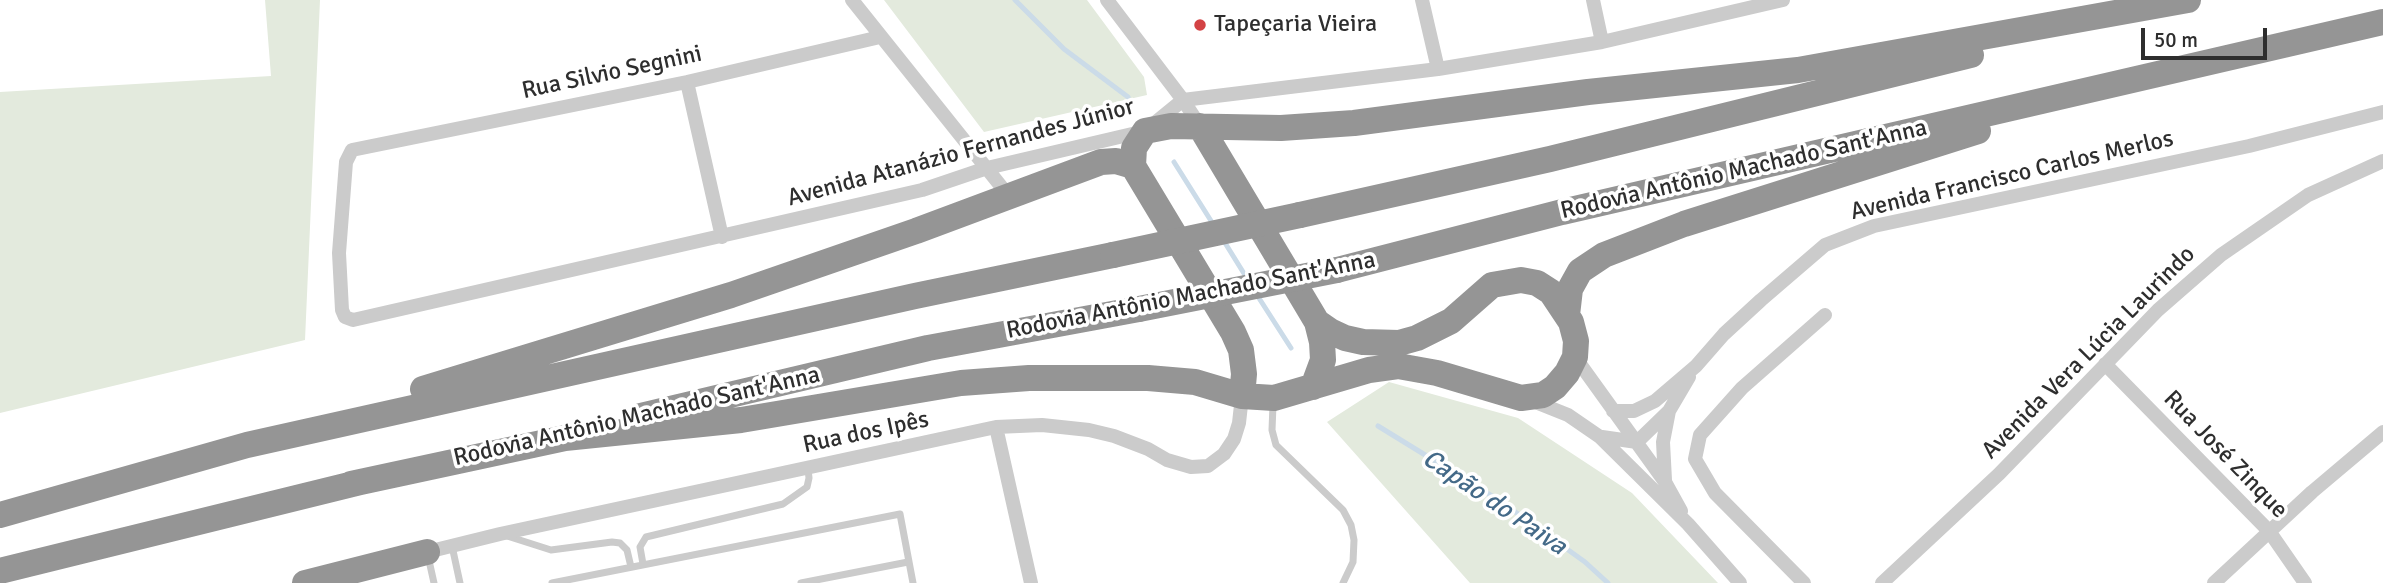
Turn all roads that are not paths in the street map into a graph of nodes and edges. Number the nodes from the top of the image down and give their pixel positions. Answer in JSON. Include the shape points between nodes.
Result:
{"nodes":[{"id":1,"x":852,"y":0,"type":"edge"},
{"id":2,"x":1107,"y":0,"type":"edge"},
{"id":3,"x":1422,"y":0,"type":"edge"},
{"id":4,"x":1593,"y":0,"type":"edge"},
{"id":5,"x":1782,"y":0,"type":"edge"},
{"id":6,"x":2188,"y":0,"type":"edge"},
{"id":7,"x":2197,"y":0,"type":"edge"},
{"id":8,"x":2383,"y":22,"type":"edge"},
{"id":9,"x":880,"y":37,"type":"junction"},
{"id":10,"x":1602,"y":42,"type":"junction"},
{"id":11,"x":2285,"y":44,"type":"junction"},
{"id":12,"x":1438,"y":69,"type":"junction"},
{"id":13,"x":687,"y":82,"type":"junction"},
{"id":14,"x":1183,"y":100,"type":"junction"},
{"id":15,"x":2383,"y":112,"type":"edge"},
{"id":16,"x":1200,"y":126,"type":"junction"},
{"id":17,"x":1145,"y":131,"type":"junction"},
{"id":18,"x":2383,"y":161,"type":"edge"},
{"id":19,"x":1133,"y":166,"type":"junction"},
{"id":20,"x":987,"y":168,"type":"junction"},
{"id":21,"x":1008,"y":195,"type":"junction"},
{"id":22,"x":722,"y":237,"type":"junction"},
{"id":23,"x":1566,"y":315,"type":"junction"},
{"id":24,"x":1825,"y":315,"type":"dead end"},
{"id":25,"x":353,"y":320,"type":"joint"},
{"id":26,"x":1317,"y":322,"type":"junction"},
{"id":27,"x":1575,"y":357,"type":"junction"},
{"id":28,"x":2105,"y":364,"type":"junction"},
{"id":29,"x":1696,"y":366,"type":"junction"},
{"id":30,"x":1313,"y":387,"type":"junction"},
{"id":31,"x":1242,"y":396,"type":"junction"},
{"id":32,"x":1274,"y":398,"type":"junction"},
{"id":33,"x":1521,"y":398,"type":"junction"},
{"id":34,"x":1613,"y":411,"type":"junction"},
{"id":35,"x":1669,"y":411,"type":"junction"},
{"id":36,"x":996,"y":427,"type":"junction"},
{"id":37,"x":2383,"y":432,"type":"edge"},
{"id":38,"x":1600,"y":437,"type":"junction"},
{"id":39,"x":1637,"y":442,"type":"junction"},
{"id":40,"x":247,"y":445,"type":"junction"},
{"id":41,"x":808,"y":469,"type":"junction"},
{"id":42,"x":1665,"y":482,"type":"junction"},
{"id":43,"x":351,"y":484,"type":"junction"},
{"id":44,"x":0,"y":515,"type":"edge"},
{"id":45,"x":1688,"y":524,"type":"junction"},
{"id":46,"x":2269,"y":531,"type":"junction"},
{"id":47,"x":500,"y":534,"type":"junction"},
{"id":48,"x":440,"y":549,"type":"junction"},
{"id":49,"x":908,"y":562,"type":"junction"},
{"id":50,"x":643,"y":564,"type":"junction"},
{"id":51,"x":631,"y":567,"type":"junction"},
{"id":52,"x":0,"y":571,"type":"edge"},
{"id":53,"x":305,"y":583,"type":"edge"},
{"id":54,"x":434,"y":583,"type":"edge"},
{"id":55,"x":460,"y":583,"type":"edge"},
{"id":56,"x":552,"y":583,"type":"edge"},
{"id":57,"x":801,"y":583,"type":"edge"},
{"id":58,"x":913,"y":583,"type":"edge"},
{"id":59,"x":1031,"y":583,"type":"edge"},
{"id":60,"x":1343,"y":583,"type":"edge"},
{"id":61,"x":1740,"y":583,"type":"edge"},
{"id":62,"x":1804,"y":583,"type":"edge"},
{"id":63,"x":1882,"y":583,"type":"edge"},
{"id":64,"x":2214,"y":583,"type":"edge"},
{"id":65,"x":2305,"y":583,"type":"edge"}],
"edges":[{"from":1,"to":9,"type":"street"},
{"from":2,"to":14,"type":"street"},
{"from":3,"to":12,"type":"street"},
{"from":4,"to":10,"type":"street"},
{"from":5,"to":10,"type":"street"},
{"from":6,"to":16,"type":"highway","via":[[1798,70],[1354,123],[1281,128]]},
{"from":7,"to":40,"type":"highway","bridge":true,"via":[[1550,159]]},
{"from":8,"to":11,"type":"highway","name":"Rodovia Antônio Machado Sant'Anna"},
{"from":9,"to":13,"type":"street","name":"Rua Silvio Segnini"},
{"from":9,"to":20,"type":"street"},
{"from":10,"to":12,"type":"street"},
{"from":11,"to":23,"type":"highway","via":[[2006,122],[1684,224],[1604,255],[1580,271],[1570,289]]},
{"from":11,"to":43,"type":"highway","name":"Rodovia Antônio Machado Sant'Anna","bridge":true,"via":[[1562,212],[1337,270],[928,348]]},
{"from":12,"to":14,"type":"street"},
{"from":13,"to":22,"type":"street"},
{"from":13,"to":25,"type":"street","name":"Rua Silvio Segnini","via":[[352,150],[346,162],[339,253],[342,310]]},
{"from":14,"to":16,"type":"street"},
{"from":14,"to":17,"type":"street","name":"Avenida Atanázio Fernandes Júnior"},
{"from":15,"to":29,"type":"street","name":"Avenida Francisco Carlos Merlos","via":[[2249,146],[1874,226],[1825,245],[1724,334]]},
{"from":16,"to":17,"type":"highway"},
{"from":16,"to":26,"type":"highway"},
{"from":17,"to":19,"type":"highway","via":[[1134,148]]},
{"from":17,"to":20,"type":"street","name":"Avenida Atanázio Fernandes Júnior"},
{"from":18,"to":28,"type":"street","name":"Avenida Vera Lúcia Laurindo","via":[[2308,195],[2221,255]]},
{"from":19,"to":21,"type":"highway","via":[[1101,162]]},
{"from":19,"to":31,"type":"highway","via":[[1233,332],[1241,350]]},
{"from":20,"to":21,"type":"street"},
{"from":20,"to":22,"type":"street","name":"Avenida Atanázio Fernandes Júnior","via":[[922,190]]},
{"from":21,"to":40,"type":"highway","via":[[731,295]]},
{"from":22,"to":25,"type":"street","name":"Avenida Atanázio Fernandes Júnior"},
{"from":23,"to":26,"type":"highway","via":[[1551,292],[1521,280],[1492,285],[1451,321],[1399,343],[1345,338]]},
{"from":23,"to":27,"type":"highway","via":[[1576,341]]},
{"from":24,"to":62,"type":"street","via":[[1742,388],[1700,435],[1695,459],[1714,493]]},
{"from":26,"to":30,"type":"highway","via":[[1323,360]]},
{"from":27,"to":33,"type":"highway","via":[[1555,387],[1543,395]]},
{"from":27,"to":34,"type":"street"},
{"from":28,"to":46,"type":"street","name":"Rua José Zinque"},
{"from":28,"to":63,"type":"street","name":"Avenida Vera Lúcia Laurindo","via":[[1999,474]]},
{"from":29,"to":34,"type":"street","via":[[1655,401],[1634,411]]},
{"from":29,"to":35,"type":"street"},
{"from":30,"to":32,"type":"highway"},
{"from":30,"to":33,"type":"highway","via":[[1398,366]]},
{"from":31,"to":32,"type":"highway"},
{"from":31,"to":36,"type":"street","name":"Rua dos Ipês","via":[[1234,439],[1208,466],[1191,467],[1089,430]]},
{"from":31,"to":43,"type":"highway","via":[[1195,382],[1149,378],[961,383],[741,419],[565,438]]},
{"from":32,"to":60,"type":"lane","via":[[1276,445],[1343,510],[1351,525],[1353,562]]},
{"from":33,"to":38,"type":"street","via":[[1568,415]]},
{"from":34,"to":39,"type":"street"},
{"from":35,"to":39,"type":"street"},
{"from":35,"to":42,"type":"street","via":[[1663,442]]},
{"from":36,"to":41,"type":"street","name":"Rua dos Ipês"},
{"from":36,"to":59,"type":"street"},
{"from":37,"to":46,"type":"street"},
{"from":38,"to":39,"type":"street"},
{"from":38,"to":45,"type":"street"},
{"from":39,"to":42,"type":"street"},
{"from":40,"to":44,"type":"highway"},
{"from":41,"to":47,"type":"street","name":"Rua dos Ipês"},
{"from":41,"to":50,"type":"lane","via":[[807,487],[783,504],[646,537],[640,545]]},
{"from":42,"to":45,"type":"street"},
{"from":43,"to":52,"type":"highway","name":"Rodovia Antônio Machado Sant'Anna"},
{"from":45,"to":61,"type":"street"},
{"from":46,"to":64,"type":"street"},
{"from":46,"to":65,"type":"street","name":"Rua José Zinque"},
{"from":47,"to":48,"type":"street","name":"Rua dos Ipês"},
{"from":47,"to":51,"type":"lane","via":[[551,550],[617,542],[627,550]]},
{"from":48,"to":53,"type":"highway"},
{"from":48,"to":54,"type":"lane"},
{"from":48,"to":55,"type":"lane"},
{"from":49,"to":50,"type":"lane","via":[[900,514]]},
{"from":49,"to":57,"type":"lane"},
{"from":49,"to":58,"type":"lane"},
{"from":50,"to":51,"type":"lane"},
{"from":51,"to":56,"type":"lane"}]}
